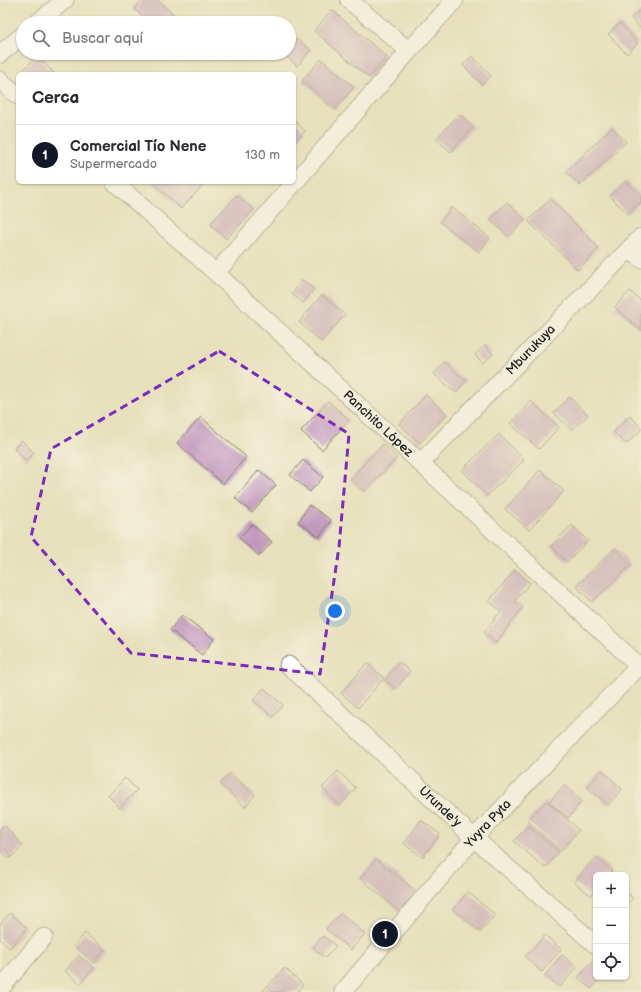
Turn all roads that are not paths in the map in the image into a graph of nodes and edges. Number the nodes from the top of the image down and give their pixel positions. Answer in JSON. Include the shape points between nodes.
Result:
{"nodes":[{"id":1,"x":65,"y":0,"type":"edge"},
{"id":2,"x":349,"y":0,"type":"edge"},
{"id":3,"x":455,"y":0,"type":"edge"},
{"id":4,"x":46,"y":16,"type":"edge"},
{"id":5,"x":16,"y":41,"type":"edge"},
{"id":6,"x":409,"y":51,"type":"junction"},
{"id":7,"x":0,"y":54,"type":"edge"},
{"id":8,"x":0,"y":80,"type":"edge"},
{"id":9,"x":16,"y":94,"type":"edge"},
{"id":10,"x":296,"y":181,"type":"edge"},
{"id":11,"x":116,"y":184,"type":"edge"},
{"id":12,"x":293,"y":184,"type":"edge"},
{"id":13,"x":637,"y":248,"type":"edge"},
{"id":14,"x":216,"y":273,"type":"junction"},
{"id":15,"x":420,"y":462,"type":"junction"},
{"id":16,"x":288,"y":665,"type":"dead end"},
{"id":17,"x":640,"y":666,"type":"edge"},
{"id":18,"x":474,"y":838,"type":"junction"},
{"id":19,"x":44,"y":936,"type":"dead end"},
{"id":20,"x":595,"y":944,"type":"edge"},
{"id":21,"x":0,"y":989,"type":"edge"},
{"id":22,"x":343,"y":992,"type":"edge"}],
"edges":[{"from":1,"to":4,"type":"street"},
{"from":2,"to":6,"type":"street"},
{"from":3,"to":6,"type":"street"},
{"from":5,"to":7,"type":"street"},
{"from":6,"to":10,"type":"street"},
{"from":8,"to":9,"type":"street"},
{"from":11,"to":14,"type":"street","name":"Panchito López"},
{"from":12,"to":14,"type":"street"},
{"from":13,"to":15,"type":"street","name":"Mburukuya"},
{"from":14,"to":15,"type":"street","name":"Panchito López"},
{"from":15,"to":17,"type":"street","name":"Panchito López"},
{"from":16,"to":18,"type":"street","name":"Urunde'y"},
{"from":17,"to":18,"type":"street","name":"Yvyra Pyta"},
{"from":18,"to":20,"type":"street","name":"Urunde'y"},
{"from":18,"to":22,"type":"street","name":"Yvyra Pyta"},
{"from":19,"to":21,"type":"street"}]}
